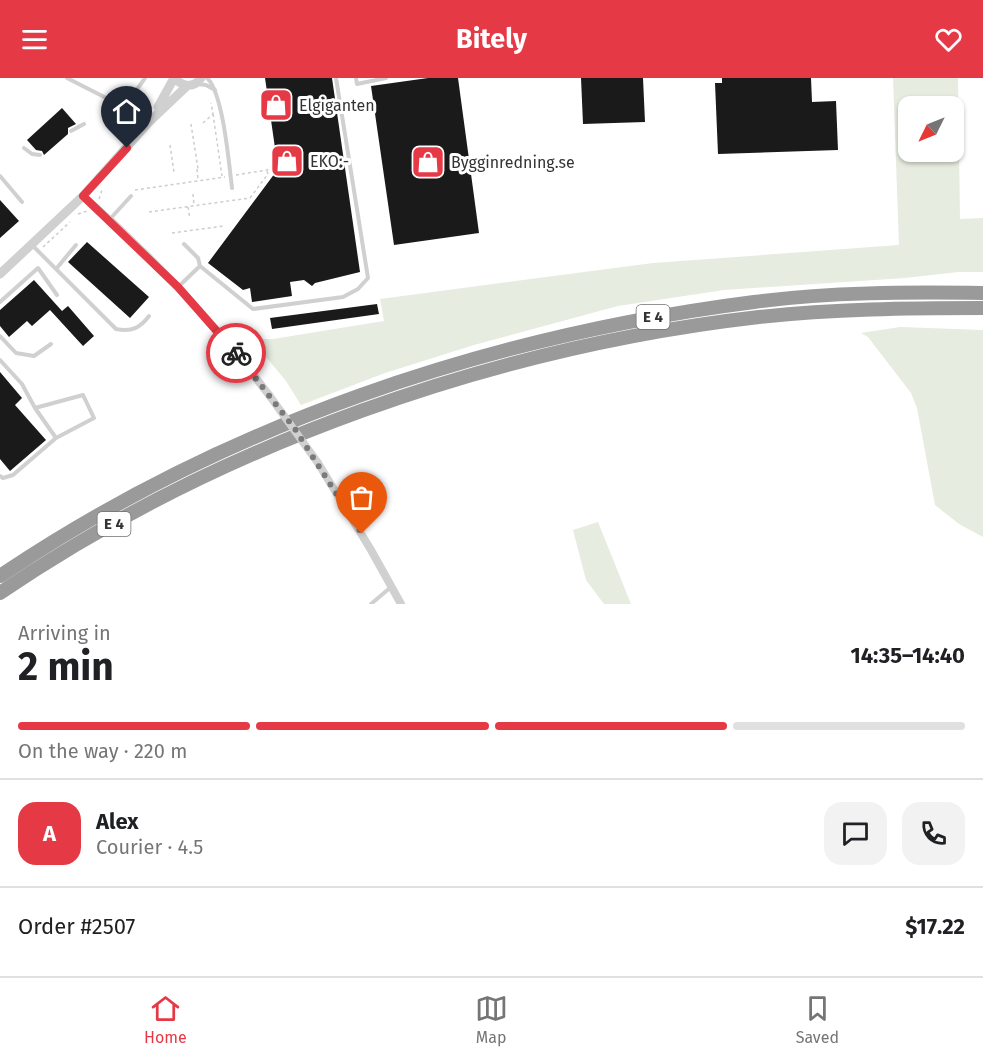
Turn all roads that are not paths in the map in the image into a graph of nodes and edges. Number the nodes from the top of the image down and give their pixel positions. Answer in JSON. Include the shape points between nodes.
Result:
{"nodes":[{"id":1,"x":67,"y":78,"type":"edge"},
{"id":2,"x":145,"y":78,"type":"edge"},
{"id":3,"x":174,"y":78,"type":"edge"},
{"id":4,"x":207,"y":78,"type":"edge"},
{"id":5,"x":336,"y":78,"type":"edge"},
{"id":6,"x":356,"y":78,"type":"edge"},
{"id":7,"x":386,"y":78,"type":"edge"},
{"id":8,"x":195,"y":83,"type":"edge"},
{"id":9,"x":216,"y":90,"type":"junction"},
{"id":10,"x":149,"y":122,"type":"junction"},
{"id":11,"x":84,"y":124,"type":"dead end"},
{"id":12,"x":71,"y":131,"type":"dead end"},
{"id":13,"x":24,"y":148,"type":"dead end"},
{"id":14,"x":40,"y":155,"type":"dead end"},
{"id":15,"x":0,"y":176,"type":"edge"},
{"id":16,"x":232,"y":188,"type":"dead end"},
{"id":17,"x":83,"y":196,"type":"junction"},
{"id":18,"x":131,"y":196,"type":"dead end"},
{"id":19,"x":22,"y":202,"type":"dead end"},
{"id":20,"x":110,"y":220,"type":"junction"},
{"id":21,"x":184,"y":244,"type":"dead end"},
{"id":22,"x":32,"y":245,"type":"junction"},
{"id":23,"x":76,"y":245,"type":"dead end"},
{"id":24,"x":200,"y":266,"type":"junction"},
{"id":25,"x":56,"y":269,"type":"junction"},
{"id":26,"x":0,"y":274,"type":"edge"},
{"id":27,"x":178,"y":287,"type":"junction"},
{"id":28,"x":983,"y":293,"type":"edge"},
{"id":29,"x":57,"y":295,"type":"dead end"},
{"id":30,"x":0,"y":302,"type":"edge"},
{"id":31,"x":983,"y":308,"type":"edge"},
{"id":32,"x":149,"y":316,"type":"dead end"},
{"id":33,"x":0,"y":336,"type":"edge"},
{"id":34,"x":51,"y":344,"type":"dead end"},
{"id":35,"x":0,"y":360,"type":"edge"},
{"id":36,"x":35,"y":408,"type":"junction"},
{"id":37,"x":56,"y":438,"type":"junction"},
{"id":38,"x":0,"y":476,"type":"edge"},
{"id":39,"x":0,"y":576,"type":"edge"},
{"id":40,"x":392,"y":586,"type":"junction"},
{"id":41,"x":0,"y":593,"type":"edge"},
{"id":42,"x":371,"y":604,"type":"edge"},
{"id":43,"x":401,"y":604,"type":"edge"}],
"edges":[{"from":1,"to":2,"type":"lane","via":[[116,103],[130,99]]},
{"from":3,"to":8,"type":"street","via":[[179,83]]},
{"from":3,"to":10,"type":"street"},
{"from":4,"to":9,"type":"lane"},
{"from":5,"to":24,"type":"lane","via":[[368,278],[365,283],[343,297],[253,309]]},
{"from":6,"to":7,"type":"lane","via":[[357,84]]},
{"from":8,"to":9,"type":"lane"},
{"from":8,"to":10,"type":"street"},
{"from":9,"to":16,"type":"lane"},
{"from":10,"to":17,"type":"street"},
{"from":11,"to":12,"type":"lane"},
{"from":13,"to":14,"type":"lane"},
{"from":15,"to":19,"type":"lane"},
{"from":17,"to":20,"type":"street"},
{"from":17,"to":22,"type":"street"},
{"from":18,"to":20,"type":"lane"},
{"from":20,"to":27,"type":"street"},
{"from":21,"to":24,"type":"lane","via":[[198,258]]},
{"from":22,"to":25,"type":"lane"},
{"from":22,"to":26,"type":"street"},
{"from":23,"to":25,"type":"lane"},
{"from":24,"to":27,"type":"lane"},
{"from":25,"to":32,"type":"lane","via":[[116,329],[127,331],[143,324]]},
{"from":27,"to":40,"type":"street","bridge":true,"via":[[270,395],[318,463]]},
{"from":28,"to":39,"type":"highway","number":"E 4","via":[[917,292],[756,301],[631,321],[475,357],[334,405],[228,450],[85,523]]},
{"from":29,"to":30,"type":"lane","via":[[38,268]]},
{"from":31,"to":41,"type":"highway","number":"E 4","via":[[835,310],[758,317],[644,334],[480,373],[341,417],[233,464],[93,536]]},
{"from":33,"to":34,"type":"lane","via":[[16,353],[34,356]]},
{"from":35,"to":36,"type":"lane","via":[[22,384]]},
{"from":36,"to":37,"type":"lane"},
{"from":36,"to":37,"type":"lane","via":[[83,394],[94,418]]},
{"from":37,"to":38,"type":"lane","via":[[13,475]]},
{"from":40,"to":42,"type":"lane"},
{"from":40,"to":43,"type":"street"}]}
